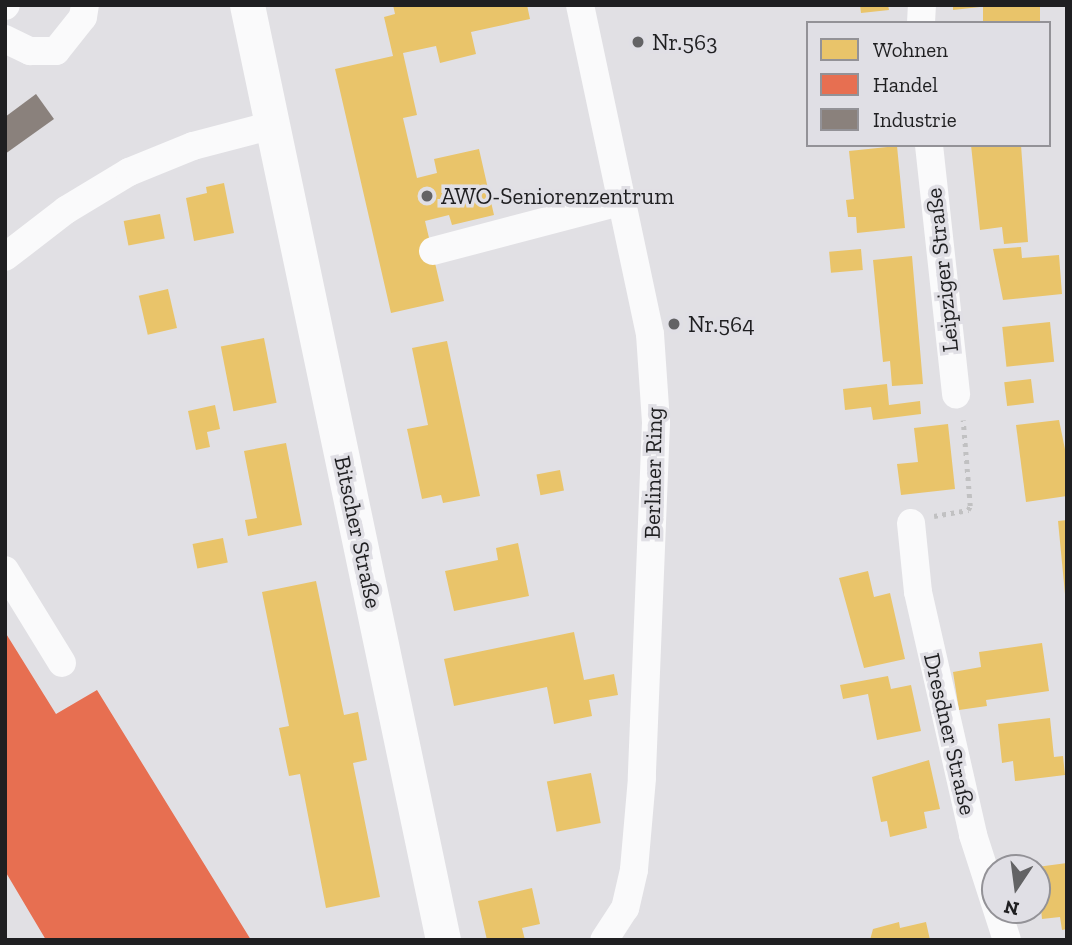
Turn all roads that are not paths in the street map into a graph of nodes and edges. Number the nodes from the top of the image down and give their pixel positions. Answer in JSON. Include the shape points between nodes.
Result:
{"nodes":[{"id":1,"x":85,"y":5,"type":"edge"},
{"id":2,"x":247,"y":5,"type":"edge"},
{"id":3,"x":580,"y":5,"type":"edge"},
{"id":4,"x":5,"y":39,"type":"edge"},
{"id":5,"x":273,"y":125,"type":"junction"},
{"id":6,"x":929,"y":147,"type":"edge"},
{"id":7,"x":624,"y":201,"type":"junction"},
{"id":8,"x":433,"y":251,"type":"dead end"},
{"id":9,"x":5,"y":257,"type":"edge"},
{"id":10,"x":956,"y":395,"type":"road end"},
{"id":11,"x":911,"y":523,"type":"road end"},
{"id":12,"x":5,"y":570,"type":"edge"},
{"id":13,"x":62,"y":663,"type":"dead end"},
{"id":14,"x":443,"y":940,"type":"edge"},
{"id":15,"x":604,"y":940,"type":"edge"},
{"id":16,"x":1007,"y":940,"type":"edge"}],
"edges":[{"from":1,"to":4,"type":"street","via":[[83,17],[56,51],[30,51]]},
{"from":2,"to":5,"type":"main road","name":"Bitscher Straße"},
{"from":3,"to":7,"type":"street","name":"Berliner Ring"},
{"from":5,"to":9,"type":"street","via":[[193,146],[129,172],[66,210]]},
{"from":5,"to":14,"type":"main road","name":"Bitscher Straße"},
{"from":6,"to":10,"type":"street","name":"Leipziger Straße"},
{"from":7,"to":8,"type":"street"},
{"from":7,"to":15,"type":"street","name":"Berliner Ring","via":[[650,334],[656,423],[634,870],[625,908]]},
{"from":11,"to":16,"type":"street","name":"Dresdner Straße","via":[[918,592],[970,823]]},
{"from":12,"to":13,"type":"street"}]}
